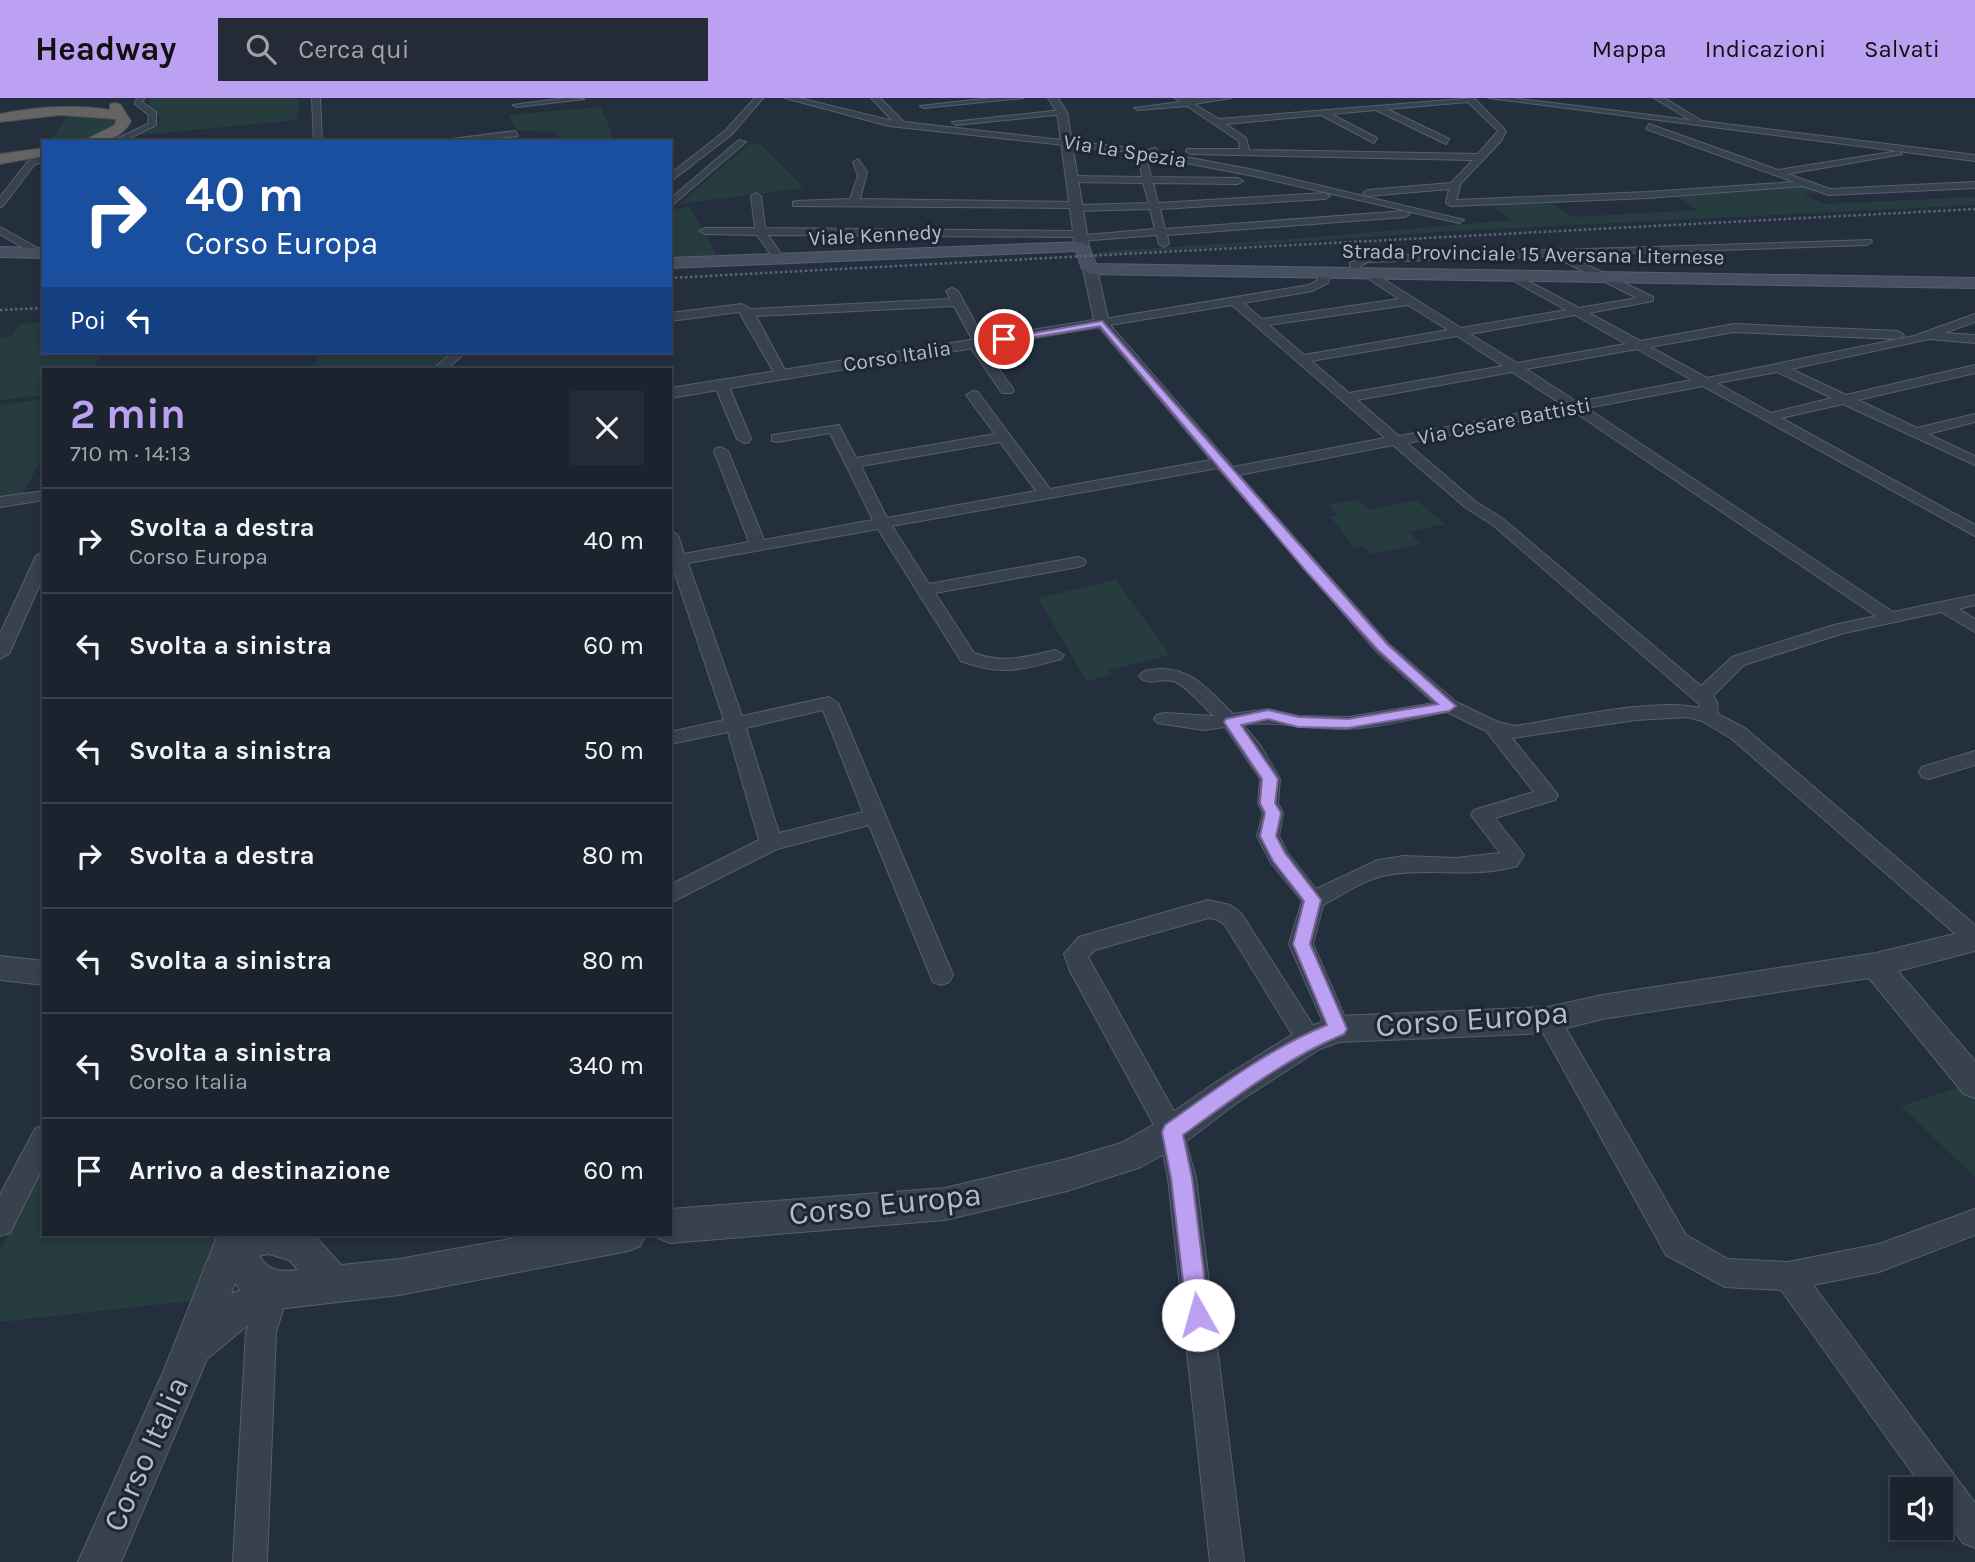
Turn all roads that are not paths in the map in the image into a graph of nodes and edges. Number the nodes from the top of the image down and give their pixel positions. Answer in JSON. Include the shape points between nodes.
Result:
{"nodes":[{"id":1,"x":77,"y":98,"type":"edge"},
{"id":2,"x":94,"y":98,"type":"edge"},
{"id":3,"x":125,"y":98,"type":"edge"},
{"id":4,"x":141,"y":98,"type":"edge"},
{"id":5,"x":316,"y":98,"type":"edge"},
{"id":6,"x":759,"y":98,"type":"edge"},
{"id":7,"x":789,"y":98,"type":"edge"},
{"id":8,"x":845,"y":98,"type":"edge"},
{"id":9,"x":875,"y":98,"type":"edge"},
{"id":10,"x":1019,"y":98,"type":"edge"},
{"id":11,"x":1053,"y":98,"type":"edge"},
{"id":12,"x":1227,"y":98,"type":"edge"},
{"id":13,"x":1401,"y":98,"type":"edge"},
{"id":14,"x":1493,"y":98,"type":"edge"},
{"id":15,"x":1658,"y":98,"type":"edge"},
{"id":16,"x":1469,"y":99,"type":"edge"},
{"id":17,"x":516,"y":101,"type":"edge"},
{"id":18,"x":1184,"y":101,"type":"edge"},
{"id":19,"x":581,"y":102,"type":"edge"},
{"id":20,"x":1412,"y":103,"type":"junction"},
{"id":21,"x":1614,"y":104,"type":"dead end"},
{"id":22,"x":1377,"y":107,"type":"junction"},
{"id":23,"x":1138,"y":108,"type":"dead end"},
{"id":24,"x":1324,"y":108,"type":"junction"},
{"id":25,"x":1062,"y":112,"type":"junction"},
{"id":26,"x":112,"y":113,"type":"junction"},
{"id":27,"x":0,"y":114,"type":"edge"},
{"id":28,"x":1634,"y":117,"type":"junction"},
{"id":29,"x":862,"y":118,"type":"junction"},
{"id":30,"x":1648,"y":119,"type":"junction"},
{"id":31,"x":1217,"y":122,"type":"junction"},
{"id":32,"x":1770,"y":122,"type":"dead end"},
{"id":33,"x":901,"y":124,"type":"junction"},
{"id":34,"x":1706,"y":125,"type":"junction"},
{"id":35,"x":944,"y":127,"type":"junction"},
{"id":36,"x":1794,"y":134,"type":"junction"},
{"id":37,"x":516,"y":138,"type":"edge"},
{"id":38,"x":1374,"y":139,"type":"dead end"},
{"id":39,"x":92,"y":140,"type":"edge"},
{"id":40,"x":118,"y":140,"type":"edge"},
{"id":41,"x":317,"y":140,"type":"edge"},
{"id":42,"x":458,"y":140,"type":"edge"},
{"id":43,"x":719,"y":141,"type":"junction"},
{"id":44,"x":1065,"y":141,"type":"junction"},
{"id":45,"x":1446,"y":141,"type":"dead end"},
{"id":46,"x":1921,"y":150,"type":"junction"},
{"id":47,"x":1145,"y":152,"type":"junction"},
{"id":48,"x":1245,"y":152,"type":"junction"},
{"id":49,"x":38,"y":157,"type":"edge"},
{"id":50,"x":1480,"y":157,"type":"junction"},
{"id":51,"x":1975,"y":158,"type":"edge"},
{"id":52,"x":0,"y":159,"type":"edge"},
{"id":53,"x":858,"y":162,"type":"dead end"},
{"id":54,"x":1294,"y":171,"type":"junction"},
{"id":55,"x":1777,"y":173,"type":"junction"},
{"id":56,"x":672,"y":177,"type":"edge"},
{"id":57,"x":1071,"y":179,"type":"junction"},
{"id":58,"x":1147,"y":180,"type":"junction"},
{"id":59,"x":1807,"y":184,"type":"junction"},
{"id":60,"x":1975,"y":185,"type":"edge"},
{"id":61,"x":1455,"y":186,"type":"junction"},
{"id":62,"x":1348,"y":194,"type":"junction"},
{"id":63,"x":755,"y":196,"type":"dead end"},
{"id":64,"x":672,"y":202,"type":"edge"},
{"id":65,"x":854,"y":202,"type":"junction"},
{"id":66,"x":1451,"y":203,"type":"junction"},
{"id":67,"x":0,"y":204,"type":"edge"},
{"id":68,"x":796,"y":204,"type":"dead end"},
{"id":69,"x":1075,"y":206,"type":"junction"},
{"id":70,"x":1154,"y":206,"type":"junction"},
{"id":71,"x":1424,"y":212,"type":"junction"},
{"id":72,"x":0,"y":230,"type":"edge"},
{"id":73,"x":705,"y":231,"type":"dead end"},
{"id":74,"x":760,"y":231,"type":"junction"},
{"id":75,"x":1161,"y":232,"type":"junction"},
{"id":76,"x":1081,"y":239,"type":"junction"},
{"id":77,"x":1867,"y":242,"type":"dead end"},
{"id":78,"x":1164,"y":244,"type":"dead end"},
{"id":79,"x":0,"y":252,"type":"edge"},
{"id":80,"x":42,"y":253,"type":"edge"},
{"id":81,"x":1553,"y":253,"type":"junction"},
{"id":82,"x":780,"y":260,"type":"junction"},
{"id":83,"x":672,"y":262,"type":"edge"},
{"id":84,"x":1090,"y":269,"type":"junction"},
{"id":85,"x":1325,"y":272,"type":"junction"},
{"id":86,"x":1361,"y":272,"type":"junction"},
{"id":87,"x":1511,"y":275,"type":"junction"},
{"id":88,"x":1603,"y":276,"type":"junction"},
{"id":89,"x":1975,"y":283,"type":"edge"},
{"id":90,"x":951,"y":289,"type":"dead end"},
{"id":91,"x":1234,"y":301,"type":"junction"},
{"id":92,"x":1409,"y":301,"type":"junction"},
{"id":93,"x":956,"y":302,"type":"junction"},
{"id":94,"x":1580,"y":311,"type":"junction"},
{"id":95,"x":748,"y":313,"type":"junction"},
{"id":96,"x":672,"y":317,"type":"edge"},
{"id":97,"x":1975,"y":318,"type":"edge"},
{"id":98,"x":1102,"y":323,"type":"junction"},
{"id":99,"x":1258,"y":323,"type":"junction"},
{"id":100,"x":1455,"y":331,"type":"junction"},
{"id":101,"x":1926,"y":336,"type":"junction"},
{"id":102,"x":1975,"y":339,"type":"edge"},
{"id":103,"x":977,"y":344,"type":"junction"},
{"id":104,"x":1641,"y":344,"type":"junction"},
{"id":105,"x":458,"y":354,"type":"edge"},
{"id":106,"x":1302,"y":359,"type":"junction"},
{"id":107,"x":1513,"y":367,"type":"junction"},
{"id":108,"x":440,"y":368,"type":"edge"},
{"id":109,"x":1778,"y":368,"type":"junction"},
{"id":110,"x":1975,"y":369,"type":"edge"},
{"id":111,"x":781,"y":374,"type":"junction"},
{"id":112,"x":1707,"y":382,"type":"junction"},
{"id":113,"x":720,"y":384,"type":"junction"},
{"id":114,"x":1007,"y":390,"type":"dead end"},
{"id":115,"x":672,"y":393,"type":"edge"},
{"id":116,"x":973,"y":395,"type":"dead end"},
{"id":117,"x":1346,"y":398,"type":"junction"},
{"id":118,"x":1843,"y":400,"type":"junction"},
{"id":119,"x":1575,"y":408,"type":"junction"},
{"id":120,"x":1770,"y":417,"type":"junction"},
{"id":121,"x":1975,"y":418,"type":"edge"},
{"id":122,"x":1914,"y":433,"type":"junction"},
{"id":123,"x":1003,"y":437,"type":"junction"},
{"id":124,"x":777,"y":438,"type":"dead end"},
{"id":125,"x":744,"y":439,"type":"dead end"},
{"id":126,"x":1398,"y":442,"type":"junction"},
{"id":127,"x":721,"y":451,"type":"dead end"},
{"id":128,"x":1975,"y":461,"type":"edge"},
{"id":129,"x":851,"y":463,"type":"junction"},
{"id":130,"x":1226,"y":468,"type":"junction"},
{"id":131,"x":1045,"y":494,"type":"junction"},
{"id":132,"x":42,"y":495,"type":"edge"},
{"id":133,"x":0,"y":502,"type":"edge"},
{"id":134,"x":882,"y":522,"type":"junction"},
{"id":135,"x":1975,"y":531,"type":"edge"},
{"id":136,"x":758,"y":545,"type":"junction"},
{"id":137,"x":42,"y":560,"type":"edge"},
{"id":138,"x":674,"y":560,"type":"edge"},
{"id":139,"x":1078,"y":562,"type":"dead end"},
{"id":140,"x":924,"y":590,"type":"junction"},
{"id":141,"x":1975,"y":600,"type":"edge"},
{"id":142,"x":1943,"y":606,"type":"junction"},
{"id":143,"x":1890,"y":618,"type":"junction"},
{"id":144,"x":1975,"y":627,"type":"edge"},
{"id":145,"x":0,"y":654,"type":"edge"},
{"id":146,"x":1055,"y":655,"type":"dead end"},
{"id":147,"x":1148,"y":676,"type":"dead end"},
{"id":148,"x":1701,"y":697,"type":"junction"},
{"id":149,"x":1449,"y":706,"type":"junction"},
{"id":150,"x":1709,"y":717,"type":"junction"},
{"id":151,"x":1164,"y":719,"type":"dead end"},
{"id":152,"x":1231,"y":722,"type":"junction"},
{"id":153,"x":735,"y":723,"type":"junction"},
{"id":154,"x":1493,"y":727,"type":"junction"},
{"id":155,"x":672,"y":738,"type":"edge"},
{"id":156,"x":1975,"y":758,"type":"edge"},
{"id":157,"x":1929,"y":772,"type":"dead end"},
{"id":158,"x":875,"y":816,"type":"junction"},
{"id":159,"x":771,"y":843,"type":"junction"},
{"id":160,"x":672,"y":894,"type":"edge"},
{"id":161,"x":1313,"y":900,"type":"junction"},
{"id":162,"x":1975,"y":939,"type":"edge"},
{"id":163,"x":1876,"y":965,"type":"junction"},
{"id":164,"x":0,"y":968,"type":"edge"},
{"id":165,"x":42,"y":973,"type":"edge"},
{"id":166,"x":941,"y":975,"type":"dead end"},
{"id":167,"x":1548,"y":1020,"type":"junction"},
{"id":168,"x":1323,"y":1035,"type":"junction"},
{"id":169,"x":1975,"y":1084,"type":"edge"},
{"id":170,"x":1172,"y":1132,"type":"junction"},
{"id":171,"x":42,"y":1141,"type":"edge"},
{"id":172,"x":1975,"y":1222,"type":"edge"},
{"id":173,"x":0,"y":1223,"type":"edge"},
{"id":174,"x":672,"y":1226,"type":"edge"},
{"id":175,"x":617,"y":1236,"type":"edge"},
{"id":176,"x":234,"y":1240,"type":"edge"},
{"id":177,"x":299,"y":1240,"type":"edge"},
{"id":178,"x":1787,"y":1276,"type":"junction"},
{"id":179,"x":334,"y":1284,"type":"junction"},
{"id":180,"x":274,"y":1291,"type":"junction"},
{"id":181,"x":192,"y":1346,"type":"junction"},
{"id":182,"x":1975,"y":1531,"type":"edge"},
{"id":183,"x":99,"y":1562,"type":"edge"},
{"id":184,"x":250,"y":1562,"type":"edge"},
{"id":185,"x":1227,"y":1562,"type":"edge"}],
"edges":[{"from":1,"to":27,"type":"highway"},
{"from":2,"to":27,"type":"highway"},
{"from":3,"to":26,"type":"highway"},
{"from":4,"to":40,"type":"street","via":[[138,102],[153,114],[152,125]]},
{"from":5,"to":41,"type":"street"},
{"from":6,"to":43,"type":"street"},
{"from":7,"to":29,"type":"street","name":"Via La Spezia"},
{"from":8,"to":29,"type":"street"},
{"from":9,"to":33,"type":"street"},
{"from":10,"to":35,"type":"street","via":[[922,104]]},
{"from":11,"to":25,"type":"street"},
{"from":12,"to":18,"type":"street"},
{"from":13,"to":20,"type":"street"},
{"from":14,"to":28,"type":"street"},
{"from":15,"to":34,"type":"street"},
{"from":16,"to":20,"type":"street"},
{"from":16,"to":50,"type":"street","via":[[1502,131]]},
{"from":17,"to":19,"type":"street"},
{"from":17,"to":37,"type":"street","via":[[518,112],[508,116]]},
{"from":18,"to":23,"type":"street"},
{"from":18,"to":31,"type":"street"},
{"from":20,"to":22,"type":"street"},
{"from":21,"to":28,"type":"street"},
{"from":22,"to":24,"type":"street"},
{"from":22,"to":45,"type":"street"},
{"from":24,"to":31,"type":"street"},
{"from":24,"to":38,"type":"street"},
{"from":25,"to":35,"type":"street"},
{"from":25,"to":44,"type":"street"},
{"from":26,"to":27,"type":"highway"},
{"from":26,"to":39,"type":"highway","via":[[124,121],[121,127]]},
{"from":28,"to":30,"type":"street"},
{"from":29,"to":33,"type":"street","name":"Via La Spezia"},
{"from":30,"to":34,"type":"street"},
{"from":30,"to":55,"type":"street","via":[[1636,121]]},
{"from":31,"to":48,"type":"street","via":[[1243,140]]},
{"from":32,"to":36,"type":"street"},
{"from":33,"to":35,"type":"street","name":"Via La Spezia"},
{"from":34,"to":36,"type":"street"},
{"from":35,"to":44,"type":"street","name":"Via La Spezia"},
{"from":36,"to":46,"type":"street"},
{"from":37,"to":42,"type":"street"},
{"from":43,"to":56,"type":"street"},
{"from":43,"to":64,"type":"street","via":[[742,142]]},
{"from":44,"to":47,"type":"street","name":"Via La Spezia"},
{"from":44,"to":57,"type":"street"},
{"from":46,"to":51,"type":"street"},
{"from":46,"to":55,"type":"street"},
{"from":47,"to":48,"type":"street"},
{"from":47,"to":54,"type":"street","name":"Via La Spezia"},
{"from":47,"to":58,"type":"street","via":[[1141,155]]},
{"from":48,"to":54,"type":"street"},
{"from":49,"to":52,"type":"highway"},
{"from":49,"to":67,"type":"street"},
{"from":50,"to":54,"type":"street"},
{"from":50,"to":61,"type":"street"},
{"from":53,"to":65,"type":"street","via":[[865,176]]},
{"from":54,"to":58,"type":"street"},
{"from":54,"to":62,"type":"street","name":"Via La Spezia"},
{"from":55,"to":59,"type":"street"},
{"from":57,"to":58,"type":"street"},
{"from":57,"to":69,"type":"street"},
{"from":58,"to":70,"type":"street"},
{"from":59,"to":60,"type":"street","via":[[1829,192]]},
{"from":59,"to":66,"type":"street"},
{"from":61,"to":62,"type":"street"},
{"from":61,"to":66,"type":"street"},
{"from":62,"to":70,"type":"street"},
{"from":62,"to":71,"type":"street","name":"Via La Spezia"},
{"from":63,"to":74,"type":"street"},
{"from":65,"to":68,"type":"street"},
{"from":65,"to":69,"type":"street"},
{"from":66,"to":71,"type":"street","name":"Via La Spezia","via":[[1459,220]]},
{"from":69,"to":70,"type":"street"},
{"from":69,"to":76,"type":"street"},
{"from":70,"to":75,"type":"street"},
{"from":71,"to":75,"type":"street"},
{"from":72,"to":80,"type":"street"},
{"from":73,"to":74,"type":"street"},
{"from":74,"to":76,"type":"street"},
{"from":74,"to":82,"type":"street"},
{"from":75,"to":76,"type":"street"},
{"from":75,"to":78,"type":"street"},
{"from":76,"to":82,"type":"main road","name":"Viale Kennedy"},
{"from":76,"to":84,"type":"main road"},
{"from":77,"to":81,"type":"street"},
{"from":79,"to":80,"type":"main road"},
{"from":81,"to":86,"type":"street","via":[[1366,259],[1354,265]]},
{"from":81,"to":88,"type":"street"},
{"from":82,"to":83,"type":"main road","name":"Viale Kennedy"},
{"from":84,"to":85,"type":"main road","name":"Strada Provinciale 15 Aversana Liternese"},
{"from":84,"to":98,"type":"street"},
{"from":85,"to":86,"type":"main road","name":"Strada Provinciale 15 Aversana Liternese"},
{"from":85,"to":91,"type":"street","via":[[1319,286]]},
{"from":86,"to":87,"type":"main road","name":"Strada Provinciale 15 Aversana Liternese"},
{"from":86,"to":92,"type":"street"},
{"from":87,"to":88,"type":"main road","name":"Strada Provinciale 15 Aversana Liternese"},
{"from":87,"to":94,"type":"street"},
{"from":88,"to":89,"type":"main road","name":"Strada Provinciale 15 Aversana Liternese"},
{"from":88,"to":94,"type":"street","via":[[1649,299]]},
{"from":90,"to":93,"type":"street"},
{"from":91,"to":98,"type":"street"},
{"from":91,"to":99,"type":"street"},
{"from":92,"to":99,"type":"street"},
{"from":92,"to":100,"type":"street"},
{"from":93,"to":95,"type":"street"},
{"from":93,"to":103,"type":"street"},
{"from":94,"to":100,"type":"street"},
{"from":94,"to":104,"type":"street"},
{"from":95,"to":96,"type":"street","via":[[734,308]]},
{"from":95,"to":111,"type":"street"},
{"from":97,"to":101,"type":"street"},
{"from":98,"to":103,"type":"street","name":"Corso Italia"},
{"from":98,"to":130,"type":"street"},
{"from":99,"to":106,"type":"street"},
{"from":100,"to":106,"type":"street"},
{"from":100,"to":107,"type":"street"},
{"from":101,"to":102,"type":"street"},
{"from":101,"to":104,"type":"street","via":[[1749,327]]},
{"from":101,"to":109,"type":"street","name":"Via Cesare Battisti"},
{"from":103,"to":111,"type":"street","name":"Corso Italia"},
{"from":103,"to":114,"type":"street"},
{"from":104,"to":107,"type":"street"},
{"from":104,"to":112,"type":"street"},
{"from":105,"to":108,"type":"street"},
{"from":106,"to":117,"type":"street"},
{"from":107,"to":117,"type":"street"},
{"from":107,"to":119,"type":"street"},
{"from":109,"to":112,"type":"street","name":"Via Cesare Battisti"},
{"from":109,"to":118,"type":"street"},
{"from":110,"to":118,"type":"street"},
{"from":111,"to":113,"type":"street","name":"Corso Italia"},
{"from":112,"to":119,"type":"street","name":"Via Cesare Battisti"},
{"from":112,"to":120,"type":"street"},
{"from":113,"to":115,"type":"street","name":"Corso Italia"},
{"from":113,"to":125,"type":"street"},
{"from":116,"to":123,"type":"street"},
{"from":117,"to":126,"type":"street"},
{"from":118,"to":120,"type":"street"},
{"from":118,"to":122,"type":"street"},
{"from":119,"to":126,"type":"street","name":"Via Cesare Battisti"},
{"from":119,"to":143,"type":"street","via":[[1673,469]]},
{"from":120,"to":135,"type":"street"},
{"from":121,"to":122,"type":"street"},
{"from":122,"to":128,"type":"street"},
{"from":123,"to":129,"type":"street"},
{"from":123,"to":131,"type":"street"},
{"from":124,"to":129,"type":"street","via":[[834,428]]},
{"from":126,"to":130,"type":"street","name":"Via Cesare Battisti"},
{"from":126,"to":148,"type":"street","via":[[1600,607]]},
{"from":127,"to":136,"type":"street"},
{"from":129,"to":134,"type":"street"},
{"from":130,"to":131,"type":"street","name":"Via Cesare Battisti"},
{"from":130,"to":149,"type":"street","via":[[1382,647]]},
{"from":131,"to":134,"type":"street","name":"Via Cesare Battisti"},
{"from":132,"to":133,"type":"street"},
{"from":134,"to":136,"type":"street","name":"Via Cesare Battisti"},
{"from":134,"to":140,"type":"street"},
{"from":136,"to":138,"type":"street","name":"Via Cesare Battisti"},
{"from":137,"to":145,"type":"street"},
{"from":138,"to":153,"type":"street"},
{"from":139,"to":140,"type":"street"},
{"from":140,"to":146,"type":"street","via":[[967,657],[988,667],[1005,668]]},
{"from":141,"to":142,"type":"street"},
{"from":142,"to":143,"type":"street"},
{"from":142,"to":144,"type":"street"},
{"from":143,"to":148,"type":"street","via":[[1738,661]]},
{"from":147,"to":152,"type":"street","via":[[1185,678]]},
{"from":148,"to":150,"type":"street","via":[[1708,702]]},
{"from":149,"to":152,"type":"street","via":[[1348,723],[1298,722],[1268,715]]},
{"from":149,"to":154,"type":"street"},
{"from":150,"to":154,"type":"street","via":[[1687,711],[1515,732]]},
{"from":150,"to":162,"type":"street","via":[[1739,734]]},
{"from":151,"to":152,"type":"street"},
{"from":152,"to":161,"type":"street","via":[[1270,779],[1268,803],[1273,813],[1268,836]]},
{"from":153,"to":155,"type":"street"},
{"from":153,"to":158,"type":"street","via":[[829,703]]},
{"from":153,"to":159,"type":"street"},
{"from":154,"to":161,"type":"street","via":[[1548,795],[1481,815],[1513,855],[1510,860],[1378,868]]},
{"from":156,"to":157,"type":"street"},
{"from":158,"to":159,"type":"street"},
{"from":158,"to":166,"type":"street"},
{"from":159,"to":160,"type":"street"},
{"from":161,"to":168,"type":"street","via":[[1301,944]]},
{"from":162,"to":163,"type":"street","name":"Corso Europa"},
{"from":163,"to":167,"type":"street","name":"Corso Europa","via":[[1602,1007]]},
{"from":163,"to":169,"type":"street"},
{"from":164,"to":165,"type":"street"},
{"from":167,"to":168,"type":"street","name":"Corso Europa"},
{"from":167,"to":178,"type":"street","via":[[1676,1245],[1725,1273]]},
{"from":168,"to":170,"type":"street","name":"Corso Europa","via":[[1227,1092]]},
{"from":168,"to":170,"type":"street","via":[[1222,911],[1201,910],[1082,946],[1076,954],[1078,964]]},
{"from":170,"to":174,"type":"street","name":"Corso Europa","via":[[1129,1156],[945,1204]]},
{"from":170,"to":185,"type":"street","via":[[1182,1178]]},
{"from":171,"to":173,"type":"street"},
{"from":172,"to":178,"type":"street","via":[[1879,1258]]},
{"from":175,"to":179,"type":"street","via":[[399,1277]]},
{"from":176,"to":177,"type":"street"},
{"from":176,"to":180,"type":"street","via":[[251,1276]]},
{"from":176,"to":181,"type":"street","name":"Corso Italia"},
{"from":177,"to":179,"type":"street"},
{"from":178,"to":182,"type":"street"},
{"from":179,"to":180,"type":"street","name":"Corso Italia"},
{"from":180,"to":181,"type":"street","name":"Corso Italia","via":[[235,1312]]},
{"from":180,"to":184,"type":"street","via":[[261,1332]]},
{"from":181,"to":183,"type":"street","name":"Corso Italia"}]}
